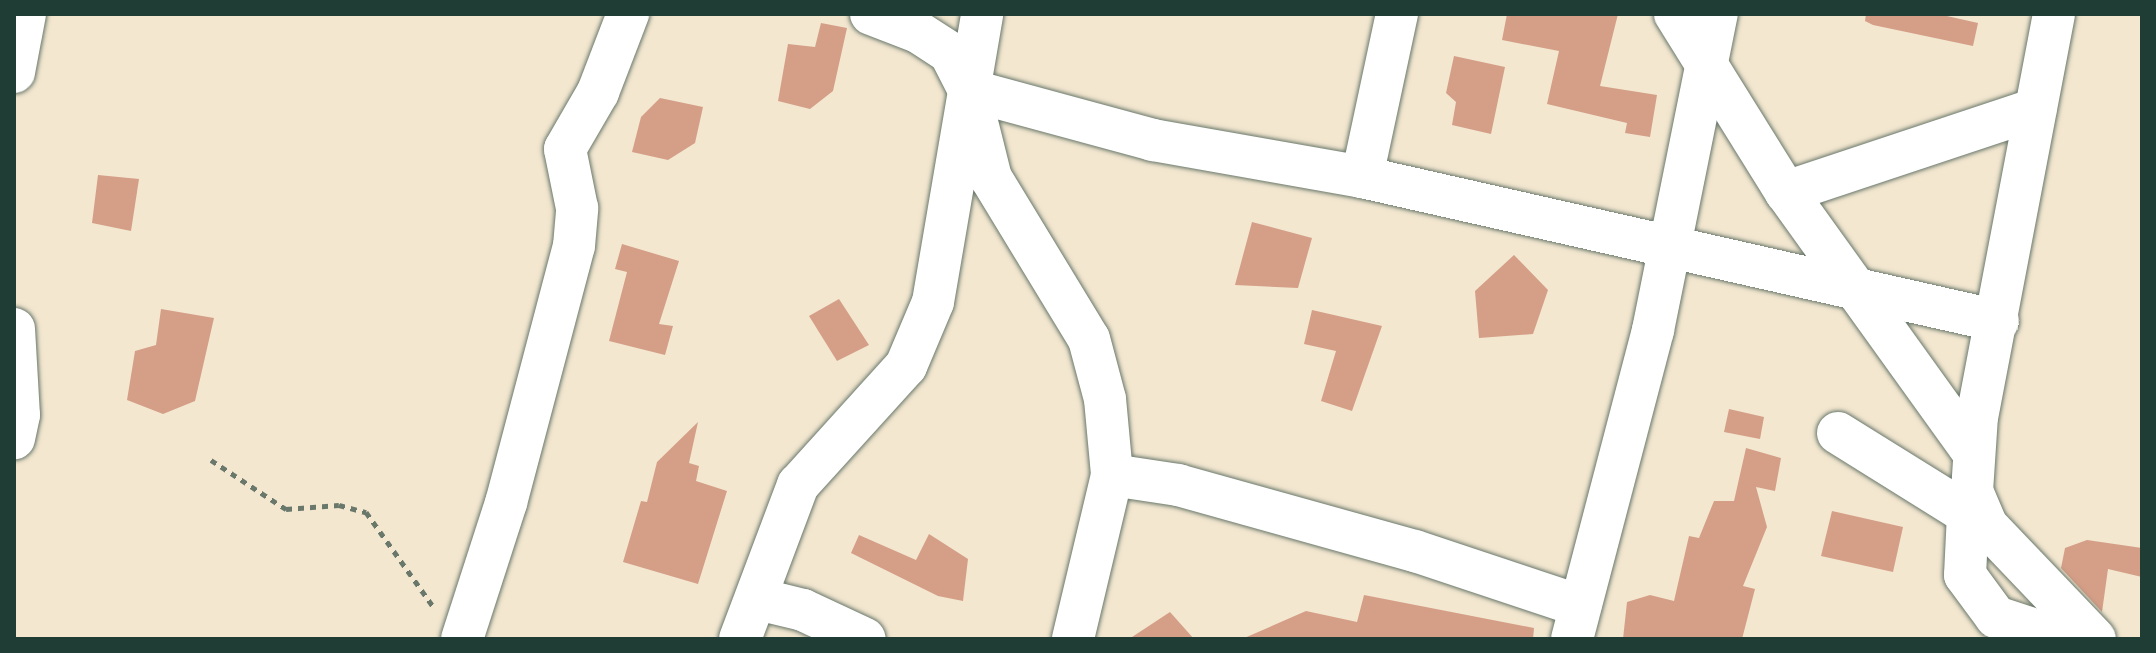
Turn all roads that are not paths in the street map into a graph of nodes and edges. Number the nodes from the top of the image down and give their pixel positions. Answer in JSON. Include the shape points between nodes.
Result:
{"nodes":[{"id":1,"x":25,"y":14,"type":"edge"},
{"id":2,"x":628,"y":14,"type":"edge"},
{"id":3,"x":871,"y":14,"type":"edge"},
{"id":4,"x":982,"y":14,"type":"edge"},
{"id":5,"x":1397,"y":14,"type":"edge"},
{"id":6,"x":1675,"y":14,"type":"edge"},
{"id":7,"x":1717,"y":14,"type":"edge"},
{"id":8,"x":2054,"y":14,"type":"edge"},
{"id":9,"x":1707,"y":61,"type":"junction"},
{"id":10,"x":14,"y":72,"type":"edge"},
{"id":11,"x":969,"y":90,"type":"junction"},
{"id":12,"x":2036,"y":109,"type":"junction"},
{"id":13,"x":1362,"y":177,"type":"junction"},
{"id":14,"x":1786,"y":192,"type":"junction"},
{"id":15,"x":1666,"y":250,"type":"junction"},
{"id":16,"x":1855,"y":290,"type":"junction"},
{"id":17,"x":1998,"y":321,"type":"junction"},
{"id":18,"x":14,"y":329,"type":"edge"},
{"id":19,"x":1838,"y":433,"type":"dead end"},
{"id":20,"x":14,"y":438,"type":"edge"},
{"id":21,"x":1972,"y":451,"type":"junction"},
{"id":22,"x":1112,"y":475,"type":"junction"},
{"id":23,"x":758,"y":599,"type":"junction"},
{"id":24,"x":1576,"y":622,"type":"edge"},
{"id":25,"x":452,"y":629,"type":"edge"},
{"id":26,"x":740,"y":639,"type":"edge"},
{"id":27,"x":865,"y":639,"type":"edge"},
{"id":28,"x":1073,"y":639,"type":"edge"},
{"id":29,"x":2063,"y":639,"type":"edge"},
{"id":30,"x":2095,"y":639,"type":"edge"}],
"edges":[{"from":1,"to":10,"type":"street"},
{"from":2,"to":25,"type":"street","via":[[598,92],[565,149],[577,208],[574,246],[506,503]]},
{"from":3,"to":11,"type":"street","via":[[918,32],[950,53]]},
{"from":4,"to":11,"type":"street"},
{"from":5,"to":13,"type":"street"},
{"from":6,"to":9,"type":"street"},
{"from":7,"to":9,"type":"street"},
{"from":8,"to":12,"type":"street"},
{"from":9,"to":14,"type":"street"},
{"from":9,"to":15,"type":"street"},
{"from":11,"to":13,"type":"street","via":[[1153,140]]},
{"from":11,"to":22,"type":"street","via":[[991,178],[1089,339],[1105,399]]},
{"from":11,"to":23,"type":"street","via":[[933,302],[912,353],[839,445],[815,460],[798,485],[782,517]]},
{"from":12,"to":14,"type":"street"},
{"from":12,"to":17,"type":"street"},
{"from":13,"to":15,"type":"street"},
{"from":14,"to":16,"type":"street"},
{"from":15,"to":16,"type":"street"},
{"from":15,"to":24,"type":"street","via":[[1653,330]]},
{"from":16,"to":17,"type":"street"},
{"from":16,"to":21,"type":"street"},
{"from":17,"to":21,"type":"street"},
{"from":18,"to":20,"type":"street","via":[[19,415]]},
{"from":19,"to":29,"type":"street","via":[[1968,514],[1965,575],[1996,617]]},
{"from":21,"to":30,"type":"street","via":[[1972,491],[1987,526]]},
{"from":22,"to":24,"type":"street","via":[[1192,489],[1415,551]]},
{"from":22,"to":28,"type":"street"},
{"from":23,"to":26,"type":"street"},
{"from":23,"to":27,"type":"street","via":[[803,610]]}]}
